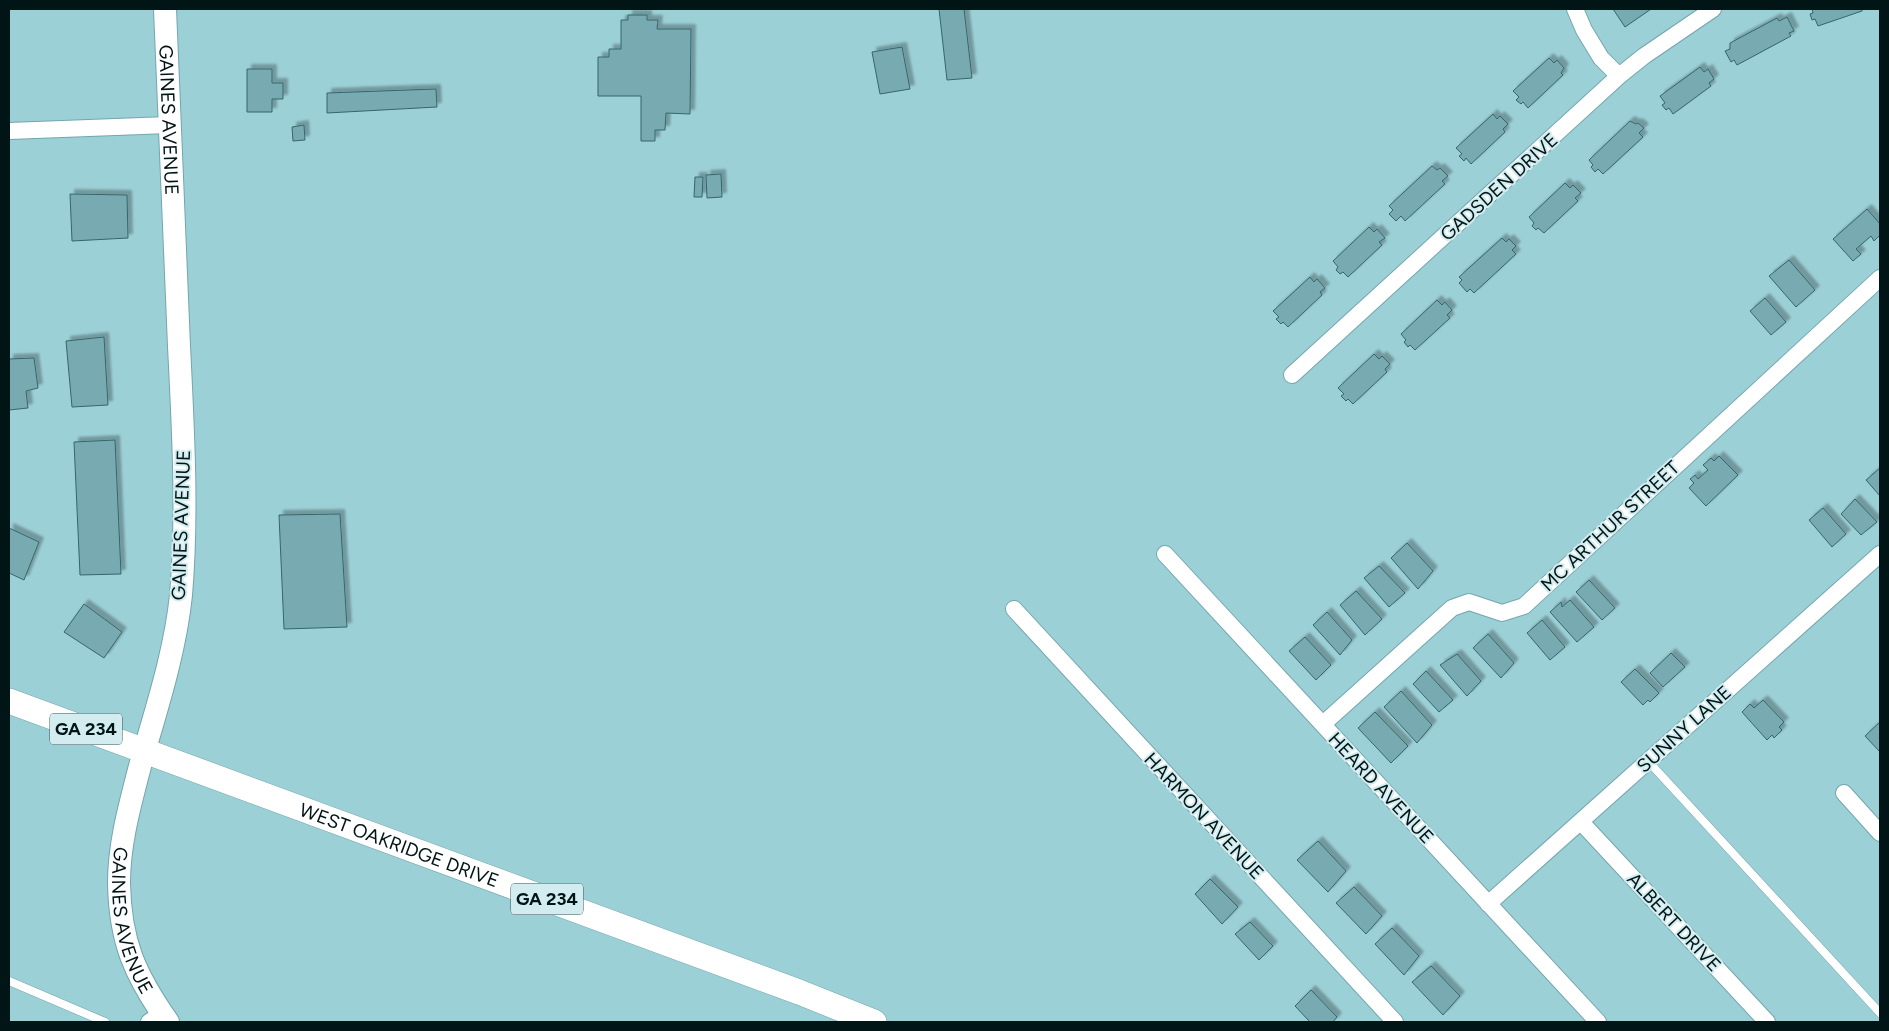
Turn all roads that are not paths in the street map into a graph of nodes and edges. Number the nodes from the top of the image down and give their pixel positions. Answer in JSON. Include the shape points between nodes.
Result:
{"nodes":[{"id":1,"x":165,"y":9,"type":"edge"},
{"id":2,"x":1576,"y":9,"type":"edge"},
{"id":3,"x":1713,"y":9,"type":"edge"},
{"id":4,"x":1619,"y":76,"type":"junction"},
{"id":5,"x":169,"y":125,"type":"junction"},
{"id":6,"x":9,"y":131,"type":"edge"},
{"id":7,"x":1880,"y":278,"type":"edge"},
{"id":8,"x":1292,"y":375,"type":"dead end"},
{"id":9,"x":1165,"y":554,"type":"dead end"},
{"id":10,"x":1880,"y":554,"type":"edge"},
{"id":11,"x":1014,"y":609,"type":"dead end"},
{"id":12,"x":9,"y":701,"type":"edge"},
{"id":13,"x":1323,"y":724,"type":"junction"},
{"id":14,"x":144,"y":750,"type":"junction"},
{"id":15,"x":1648,"y":761,"type":"junction"},
{"id":16,"x":1844,"y":792,"type":"dead end"},
{"id":17,"x":1581,"y":822,"type":"junction"},
{"id":18,"x":1880,"y":832,"type":"edge"},
{"id":19,"x":1488,"y":904,"type":"junction"},
{"id":20,"x":9,"y":981,"type":"edge"},
{"id":21,"x":1880,"y":1013,"type":"edge"},
{"id":22,"x":160,"y":1019,"type":"edge"},
{"id":23,"x":105,"y":1022,"type":"edge"},
{"id":24,"x":874,"y":1022,"type":"edge"},
{"id":25,"x":1395,"y":1022,"type":"edge"},
{"id":26,"x":1598,"y":1022,"type":"edge"},
{"id":27,"x":1767,"y":1022,"type":"edge"}],
"edges":[{"from":1,"to":5,"type":"street","name":"GAINES AVENUE"},
{"from":2,"to":4,"type":"street","via":[[1601,58]]},
{"from":3,"to":4,"type":"street","name":"GADSDEN DRIVE"},
{"from":4,"to":8,"type":"street","name":"GADSDEN DRIVE"},
{"from":5,"to":6,"type":"street"},
{"from":5,"to":14,"type":"street","name":"GAINES AVENUE","via":[[183,436],[181,596],[171,656]]},
{"from":7,"to":13,"type":"street","name":"MC ARTHUR STREET","via":[[1524,606],[1502,613],[1469,602],[1452,608]]},
{"from":9,"to":13,"type":"street","name":"HEARD AVENUE"},
{"from":10,"to":15,"type":"street","name":"SUNNY LANE"},
{"from":11,"to":25,"type":"street","name":"HARMON AVENUE"},
{"from":12,"to":14,"type":"main road","name":"WEST OAKRIDGE DRIVE","number":"GA 234"},
{"from":13,"to":19,"type":"street","name":"HEARD AVENUE"},
{"from":14,"to":22,"type":"street","name":"GAINES AVENUE","via":[[120,858],[121,919],[128,949]]},
{"from":14,"to":24,"type":"main road","name":"WEST OAKRIDGE DRIVE","number":"GA 234"},
{"from":15,"to":17,"type":"street","name":"SUNNY LANE"},
{"from":15,"to":21,"type":"lane"},
{"from":16,"to":18,"type":"street"},
{"from":17,"to":19,"type":"street","name":"SUNNY LANE"},
{"from":17,"to":27,"type":"street","name":"ALBERT DRIVE"},
{"from":19,"to":26,"type":"street","name":"HEARD AVENUE"},
{"from":20,"to":23,"type":"lane"}]}
